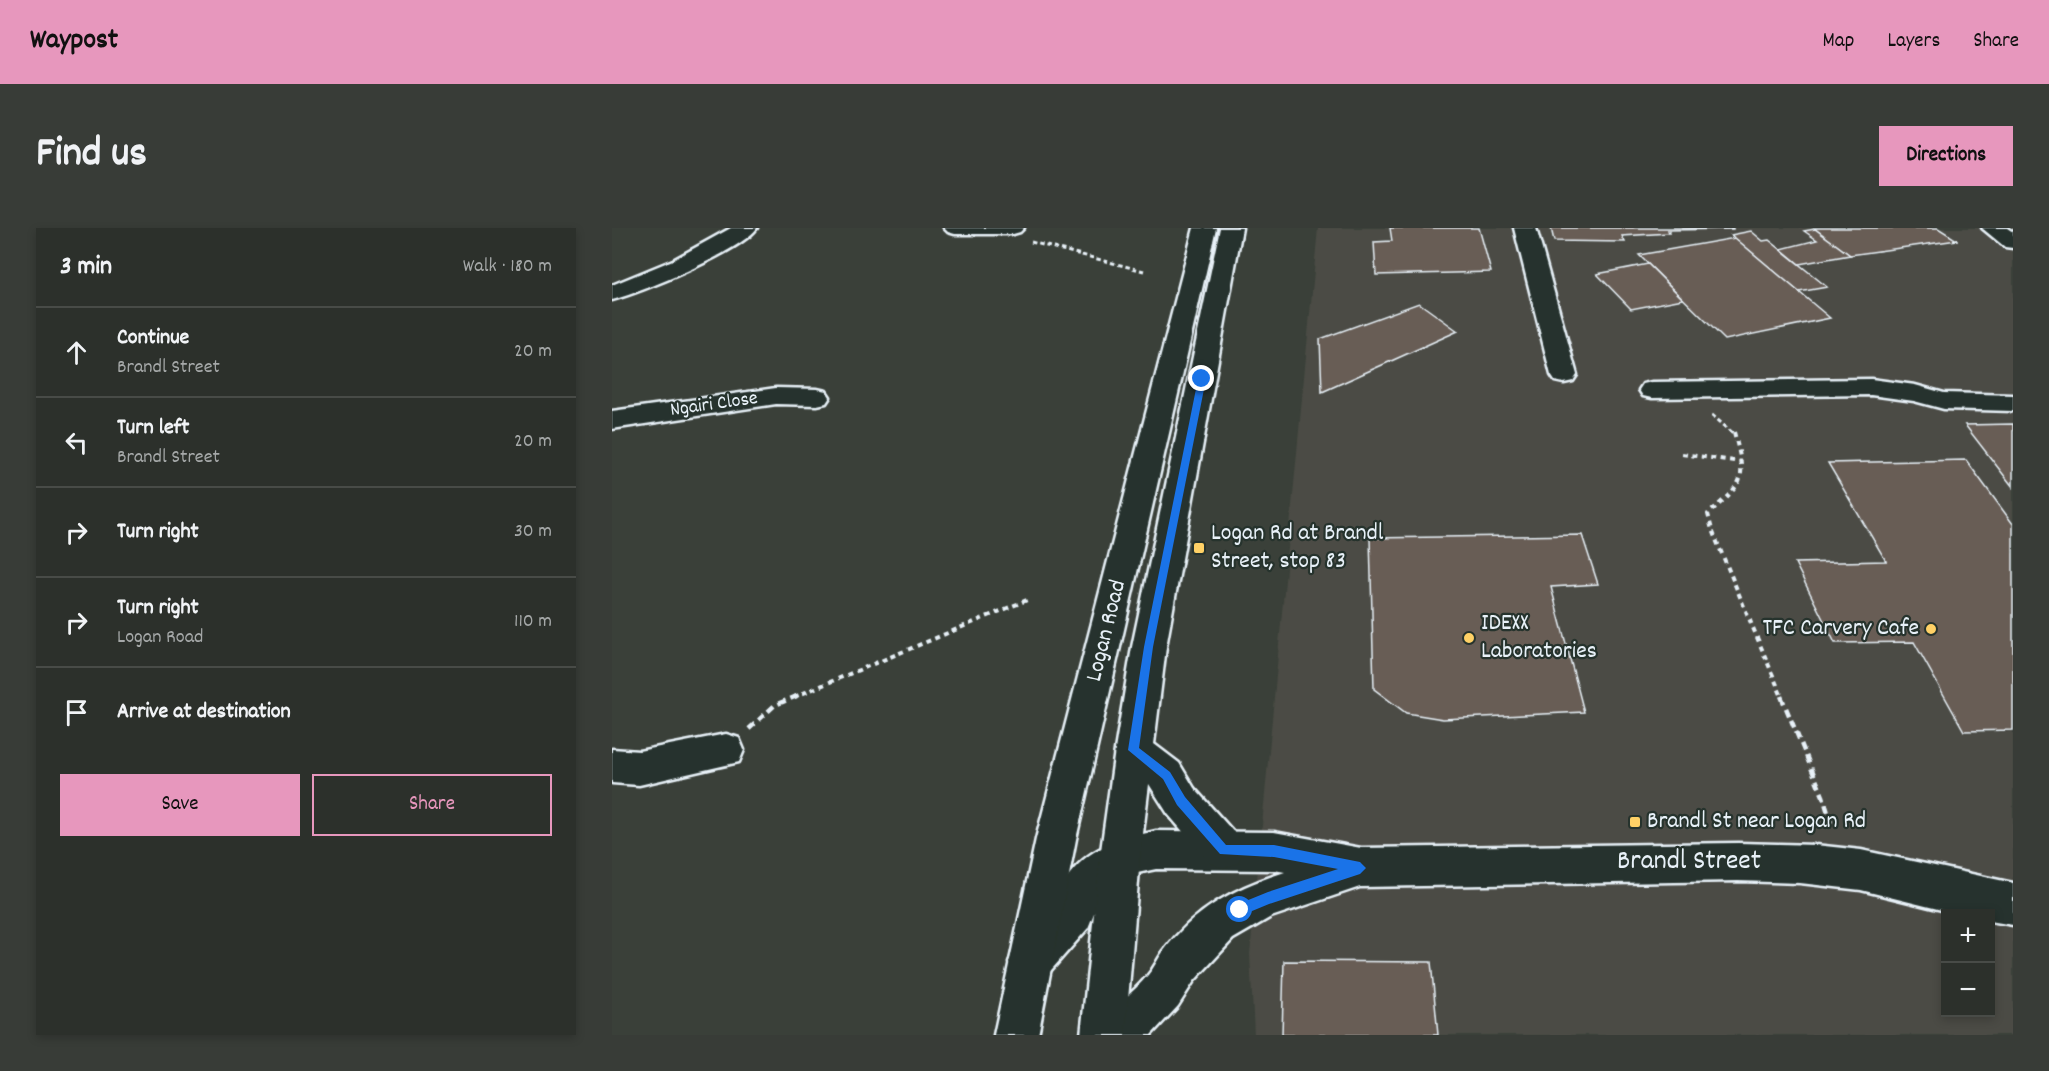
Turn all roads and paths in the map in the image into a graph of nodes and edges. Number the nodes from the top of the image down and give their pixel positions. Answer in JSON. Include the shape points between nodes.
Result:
{"nodes":[{"id":1,"x":746,"y":228,"type":"edge"},
{"id":2,"x":955,"y":228,"type":"edge"},
{"id":3,"x":1013,"y":228,"type":"edge"},
{"id":4,"x":1205,"y":228,"type":"edge"},
{"id":5,"x":1231,"y":228,"type":"edge"},
{"id":6,"x":1525,"y":228,"type":"edge"},
{"id":7,"x":1993,"y":228,"type":"edge"},
{"id":8,"x":2013,"y":242,"type":"edge"},
{"id":9,"x":1144,"y":272,"type":"dead end"},
{"id":10,"x":612,"y":293,"type":"edge"},
{"id":11,"x":1564,"y":375,"type":"dead end"},
{"id":12,"x":1652,"y":390,"type":"dead end"},
{"id":13,"x":817,"y":397,"type":"dead end"},
{"id":14,"x":2013,"y":403,"type":"edge"},
{"id":15,"x":1707,"y":413,"type":"dead end"},
{"id":16,"x":612,"y":420,"type":"edge"},
{"id":17,"x":1682,"y":454,"type":"dead end"},
{"id":18,"x":1742,"y":462,"type":"junction"},
{"id":19,"x":1027,"y":600,"type":"dead end"},
{"id":20,"x":726,"y":750,"type":"joint"},
{"id":21,"x":1133,"y":750,"type":"junction"},
{"id":22,"x":612,"y":766,"type":"edge"},
{"id":23,"x":1831,"y":823,"type":"dead end"},
{"id":24,"x":1224,"y":850,"type":"junction"},
{"id":25,"x":1120,"y":858,"type":"junction"},
{"id":26,"x":1360,"y":868,"type":"junction"},
{"id":27,"x":2013,"y":904,"type":"edge"},
{"id":28,"x":1029,"y":963,"type":"junction"},
{"id":29,"x":1016,"y":1035,"type":"edge"},
{"id":30,"x":1103,"y":1035,"type":"edge"},
{"id":31,"x":1120,"y":1035,"type":"edge"}],
"edges":[{"from":1,"to":10,"type":"main road","via":[[669,272]]},
{"from":2,"to":3,"type":"main road"},
{"from":3,"to":9,"type":"path","via":[[1020,239]]},
{"from":4,"to":28,"type":"main road","name":"Logan Road"},
{"from":5,"to":21,"type":"main road","name":"Logan Road","via":[[1149,647]]},
{"from":6,"to":11,"type":"main road"},
{"from":7,"to":8,"type":"main road"},
{"from":12,"to":14,"type":"main road","via":[[1871,387],[1965,404]]},
{"from":13,"to":16,"type":"main road","name":"Ngairi Close","via":[[776,396]]},
{"from":15,"to":18,"type":"path","via":[[1734,432]]},
{"from":17,"to":18,"type":"path"},
{"from":18,"to":23,"type":"path","via":[[1742,477],[1735,490],[1708,514]]},
{"from":19,"to":20,"type":"path","via":[[775,705]]},
{"from":20,"to":22,"type":"main road","via":[[639,768]]},
{"from":21,"to":24,"type":"main road","via":[[1167,775],[1181,801]]},
{"from":21,"to":25,"type":"main road","name":"Logan Road"},
{"from":24,"to":25,"type":"main road","name":"Brandl Street","via":[[1156,850]]},
{"from":24,"to":26,"type":"main road","name":"Brandl Street","via":[[1274,851]]},
{"from":25,"to":28,"type":"main road","name":"Brandl Street","via":[[1088,883],[1073,913]]},
{"from":25,"to":30,"type":"main road","name":"Logan Road"},
{"from":26,"to":27,"type":"main road","name":"Brandl Street","via":[[1792,863],[1859,870]]},
{"from":26,"to":31,"type":"main road","name":"Brandl Street","via":[[1268,898],[1218,924],[1191,951],[1163,991]]},
{"from":28,"to":29,"type":"main road","name":"Logan Road"}]}
